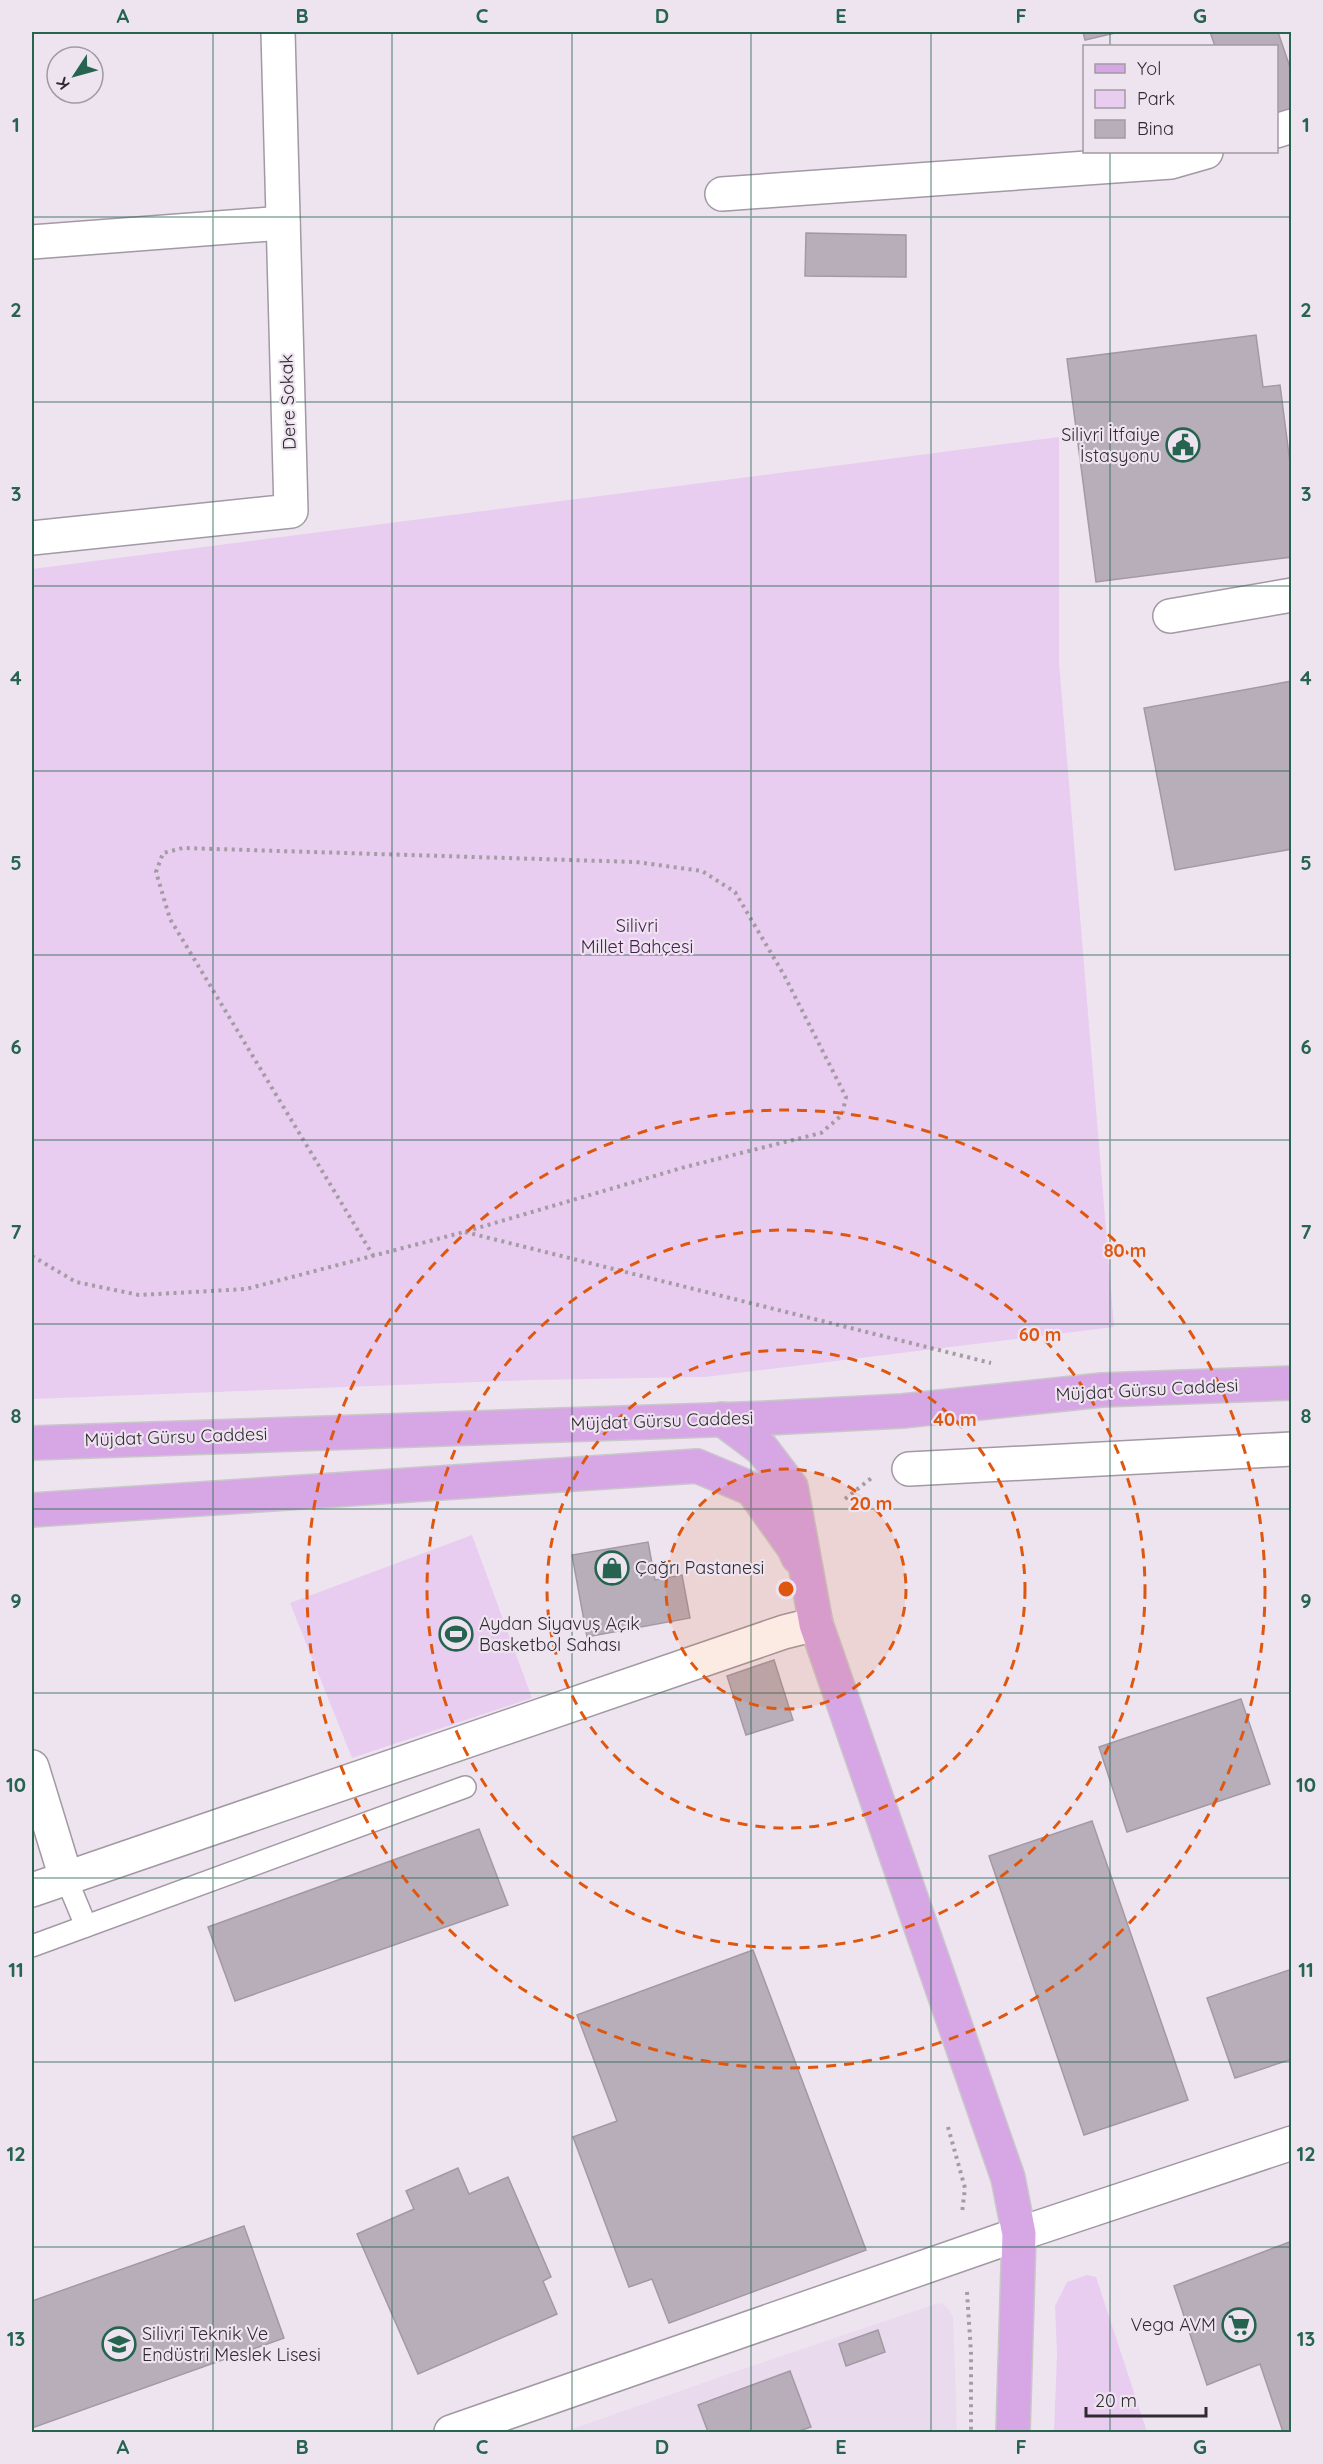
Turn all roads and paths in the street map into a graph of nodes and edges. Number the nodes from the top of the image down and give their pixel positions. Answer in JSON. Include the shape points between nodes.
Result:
{"nodes":[{"id":1,"x":278,"y":32,"type":"edge"},
{"id":2,"x":1202,"y":153,"type":"edge"},
{"id":3,"x":722,"y":194,"type":"dead end"},
{"id":4,"x":283,"y":223,"type":"junction"},
{"id":5,"x":32,"y":242,"type":"edge"},
{"id":6,"x":32,"y":538,"type":"edge"},
{"id":7,"x":1292,"y":595,"type":"edge"},
{"id":8,"x":1170,"y":616,"type":"dead end"},
{"id":9,"x":464,"y":1232,"type":"junction"},
{"id":10,"x":32,"y":1256,"type":"edge"},
{"id":11,"x":374,"y":1257,"type":"junction"},
{"id":12,"x":998,"y":1364,"type":"dead end"},
{"id":13,"x":1292,"y":1383,"type":"edge"},
{"id":14,"x":722,"y":1419,"type":"junction"},
{"id":15,"x":32,"y":1443,"type":"edge"},
{"id":16,"x":1292,"y":1449,"type":"edge"},
{"id":17,"x":909,"y":1469,"type":"dead end"},
{"id":18,"x":32,"y":1510,"type":"edge"},
{"id":19,"x":808,"y":1584,"type":"junction"},
{"id":20,"x":816,"y":1624,"type":"junction"},
{"id":21,"x":32,"y":1767,"type":"edge"},
{"id":22,"x":465,"y":1788,"type":"dead end"},
{"id":23,"x":66,"y":1878,"type":"junction"},
{"id":24,"x":32,"y":1890,"type":"edge"},
{"id":25,"x":86,"y":1926,"type":"junction"},
{"id":26,"x":32,"y":1946,"type":"edge"},
{"id":27,"x":947,"y":2123,"type":"dead end"},
{"id":28,"x":1292,"y":2143,"type":"edge"},
{"id":29,"x":1019,"y":2234,"type":"junction"},
{"id":30,"x":963,"y":2253,"type":"junction"},
{"id":31,"x":507,"y":2423,"type":"edge"},
{"id":32,"x":451,"y":2433,"type":"edge"},
{"id":33,"x":972,"y":2433,"type":"edge"},
{"id":34,"x":1013,"y":2433,"type":"edge"}],
"edges":[{"from":1,"to":4,"type":"street","name":"Dere Sokak"},
{"from":2,"to":3,"type":"street","via":[[1171,162]]},
{"from":4,"to":5,"type":"street"},
{"from":4,"to":6,"type":"street","name":"Dere Sokak","via":[[291,511]]},
{"from":7,"to":8,"type":"street"},
{"from":9,"to":11,"type":"path"},
{"from":9,"to":11,"type":"path","via":[[685,1167],[821,1133],[842,1115],[846,1097],[784,975],[735,892],[702,871],[636,862],[183,848],[163,853],[156,872],[170,919]]},
{"from":9,"to":12,"type":"path"},
{"from":10,"to":11,"type":"path","via":[[76,1282],[139,1295],[246,1289]]},
{"from":13,"to":14,"type":"main road","name":"Müjdat Gürsu Caddesi","via":[[1102,1390],[902,1411]]},
{"from":14,"to":15,"type":"main road","name":"Müjdat Gürsu Caddesi"},
{"from":14,"to":19,"type":"main road","via":[[762,1449],[791,1486]]},
{"from":16,"to":17,"type":"street"},
{"from":18,"to":19,"type":"main road","via":[[697,1466],[752,1489],[794,1548]]},
{"from":19,"to":20,"type":"main road"},
{"from":20,"to":23,"type":"street"},
{"from":20,"to":29,"type":"main road","via":[[1008,2178]]},
{"from":21,"to":23,"type":"street"},
{"from":22,"to":25,"type":"lane"},
{"from":23,"to":24,"type":"street"},
{"from":23,"to":25,"type":"lane"},
{"from":25,"to":26,"type":"lane"},
{"from":27,"to":30,"type":"path","via":[[965,2188]]},
{"from":28,"to":29,"type":"street"},
{"from":29,"to":30,"type":"street"},
{"from":29,"to":34,"type":"main road"},
{"from":30,"to":31,"type":"street"},
{"from":30,"to":33,"type":"path"},
{"from":31,"to":32,"type":"street"}]}
